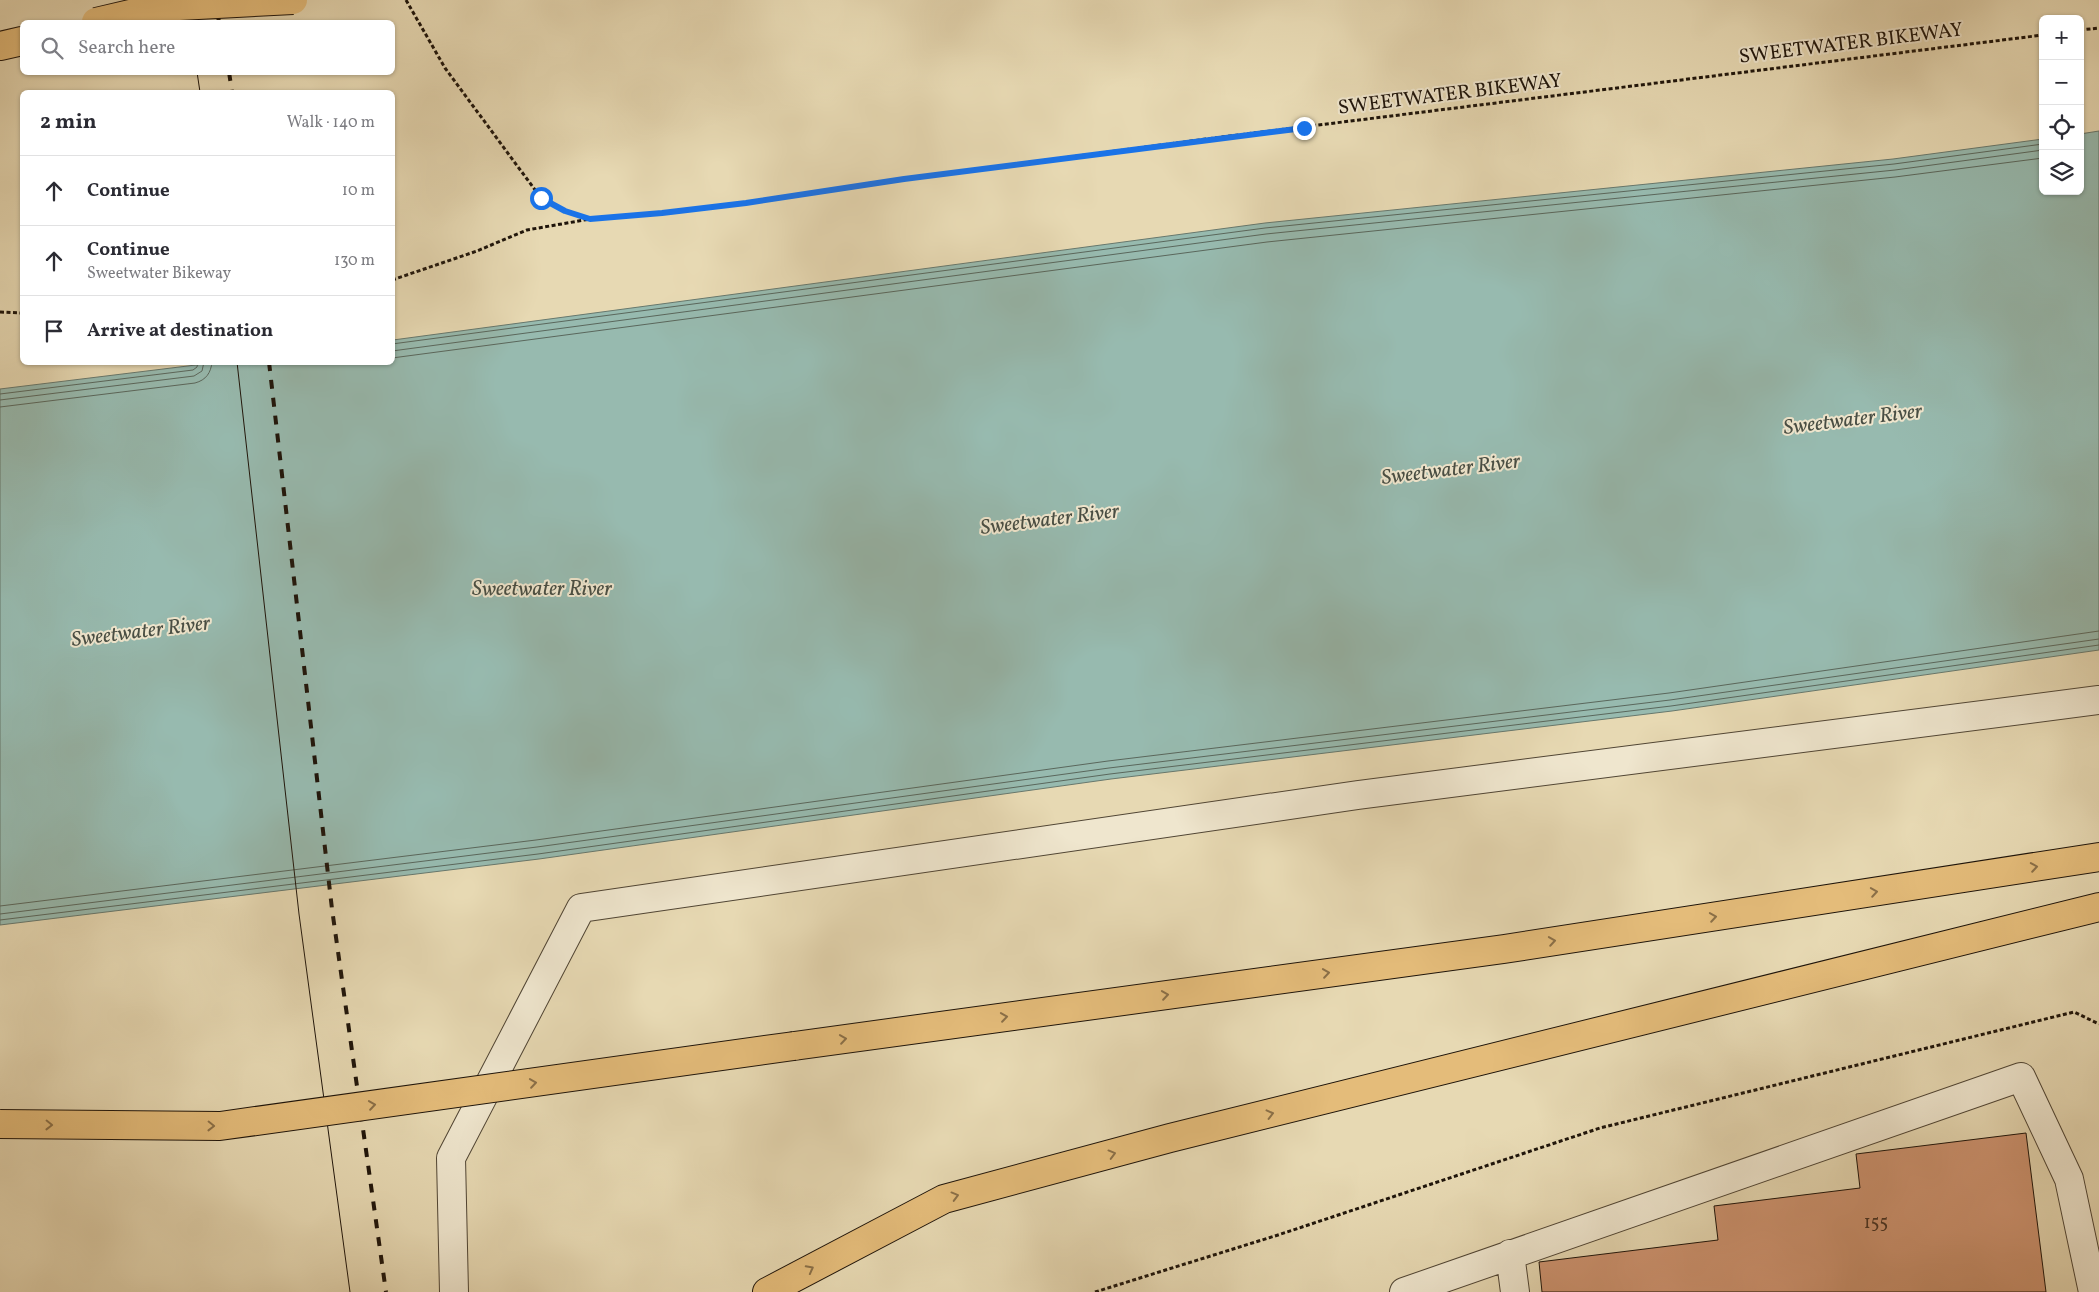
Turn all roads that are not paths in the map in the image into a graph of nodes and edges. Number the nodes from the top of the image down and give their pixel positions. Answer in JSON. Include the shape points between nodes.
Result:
{"nodes":[{"id":1,"x":293,"y":0,"type":"edge"},
{"id":2,"x":105,"y":20,"type":"edge"},
{"id":3,"x":20,"y":41,"type":"edge"},
{"id":4,"x":0,"y":46,"type":"edge"},
{"id":5,"x":2099,"y":700,"type":"edge"},
{"id":6,"x":2099,"y":857,"type":"edge"},
{"id":7,"x":2099,"y":907,"type":"edge"},
{"id":8,"x":0,"y":1124,"type":"edge"},
{"id":9,"x":1510,"y":1254,"type":"junction"},
{"id":10,"x":1419,"y":1289,"type":"edge"},
{"id":11,"x":454,"y":1292,"type":"edge"},
{"id":12,"x":767,"y":1292,"type":"edge"},
{"id":13,"x":1515,"y":1292,"type":"edge"},
{"id":14,"x":2093,"y":1292,"type":"edge"}],
"edges":[{"from":1,"to":2,"type":"highway","bridge":true,"via":[[160,7]]},
{"from":3,"to":4,"type":"highway"},
{"from":5,"to":11,"type":"lane","via":[[1358,795],[581,908],[451,1158]]},
{"from":8,"to":6,"type":"highway","one_way":true,"bridge":true,"via":[[220,1126],[1504,949]]},
{"from":12,"to":7,"type":"highway","one_way":true,"via":[[944,1199],[1170,1138]]},
{"from":9,"to":10,"type":"lane"},
{"from":9,"to":13,"type":"lane"},
{"from":9,"to":14,"type":"lane","via":[[2021,1077],[2069,1179]]}]}
